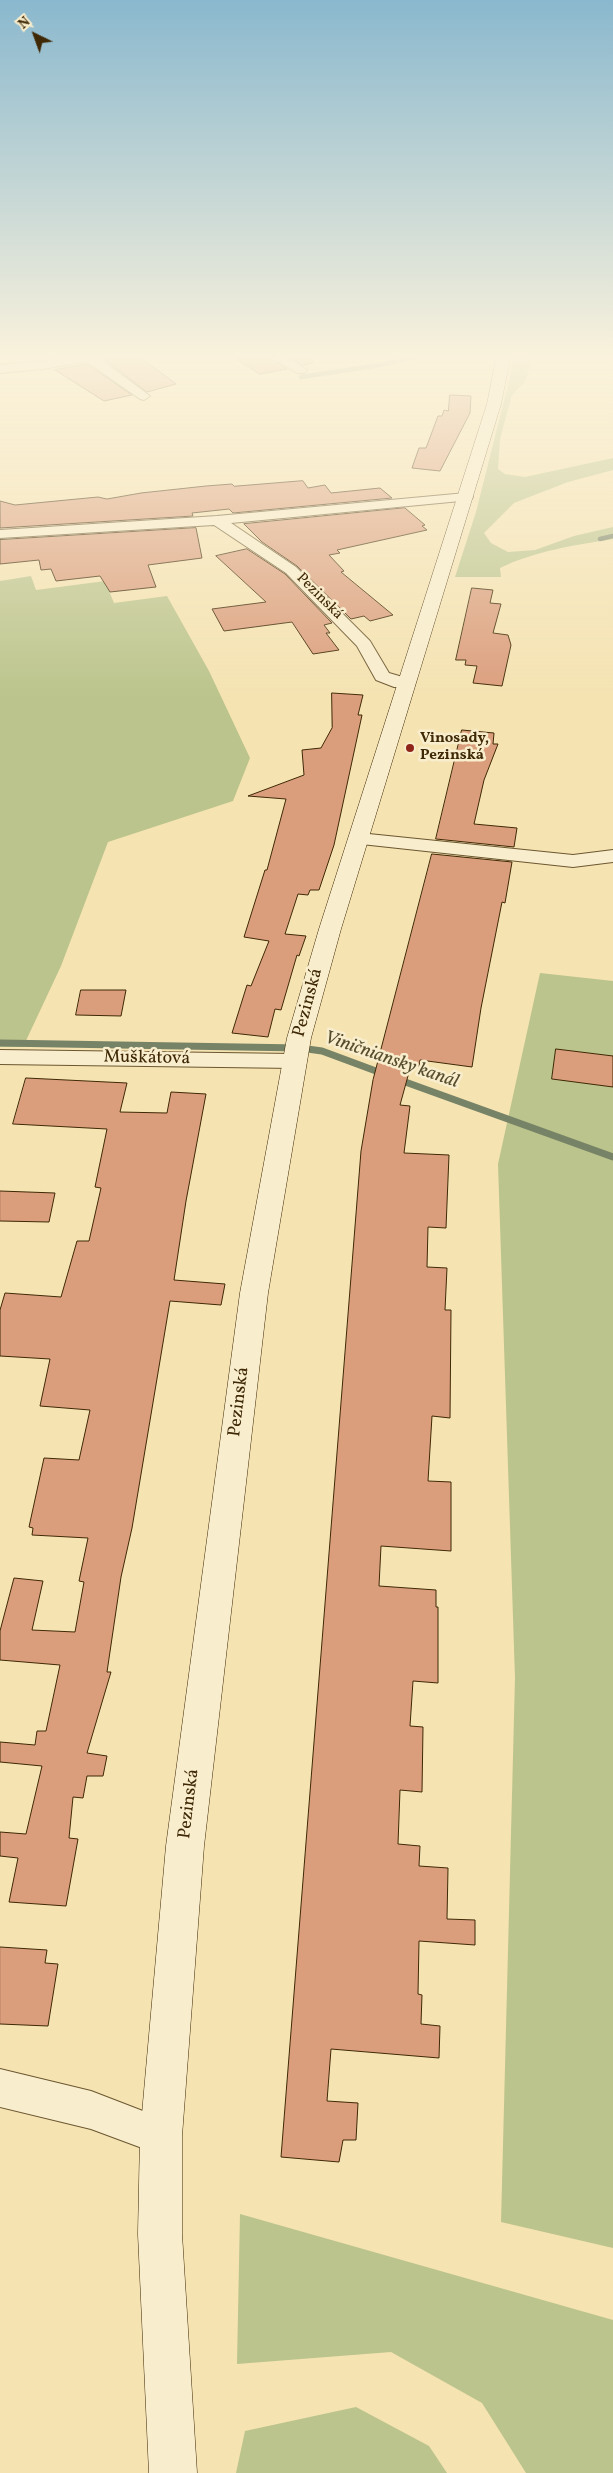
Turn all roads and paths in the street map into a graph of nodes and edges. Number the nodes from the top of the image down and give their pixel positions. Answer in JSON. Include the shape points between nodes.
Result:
{"nodes":[{"id":1,"x":474,"y":469,"type":"edge"},
{"id":2,"x":466,"y":497,"type":"junction"},
{"id":3,"x":217,"y":520,"type":"junction"},
{"id":4,"x":0,"y":534,"type":"edge"},
{"id":5,"x":407,"y":684,"type":"junction"},
{"id":6,"x":359,"y":839,"type":"junction"},
{"id":7,"x":613,"y":856,"type":"edge"},
{"id":8,"x":297,"y":1050,"type":"junction"},
{"id":9,"x":0,"y":1056,"type":"edge"},
{"id":10,"x":0,"y":2088,"type":"edge"},
{"id":11,"x":161,"y":2136,"type":"junction"},
{"id":12,"x":173,"y":2473,"type":"edge"}],
"edges":[{"from":1,"to":2,"type":"main road","name":"Pezinská"},
{"from":2,"to":3,"type":"street"},
{"from":2,"to":5,"type":"main road","name":"Pezinská"},
{"from":3,"to":4,"type":"street"},
{"from":3,"to":5,"type":"street","name":"Pezinská","via":[[291,570],[364,644],[382,676]]},
{"from":5,"to":6,"type":"main road","name":"Pezinská"},
{"from":6,"to":7,"type":"street","via":[[573,861]]},
{"from":6,"to":8,"type":"main road","name":"Pezinská"},
{"from":8,"to":9,"type":"street","name":"Muškátová"},
{"from":8,"to":11,"type":"main road","name":"Pezinská","via":[[254,1293],[213,1611],[186,1846]]},
{"from":10,"to":11,"type":"street","via":[[91,2110]]},
{"from":11,"to":12,"type":"main road","name":"Pezinská","via":[[160,2234]]}]}
